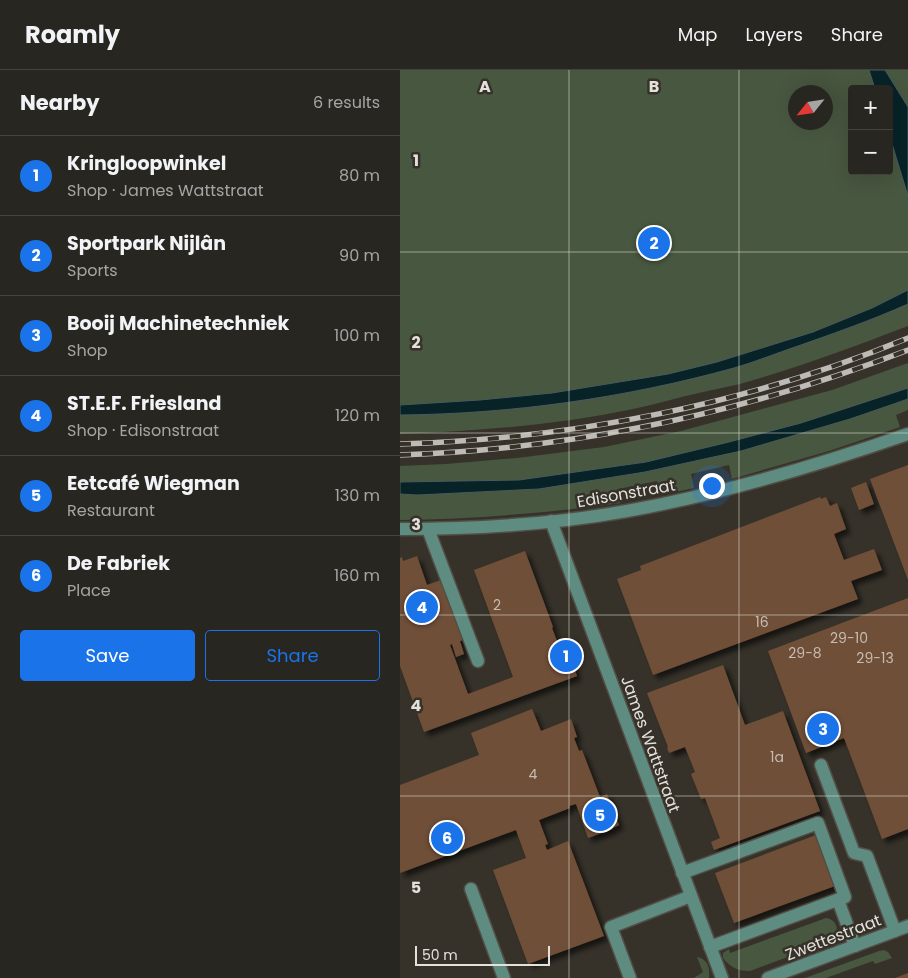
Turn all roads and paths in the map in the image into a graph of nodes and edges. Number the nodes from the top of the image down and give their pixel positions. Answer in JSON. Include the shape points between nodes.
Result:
{"nodes":[{"id":1,"x":908,"y":434,"type":"edge"},
{"id":2,"x":550,"y":521,"type":"junction"},
{"id":3,"x":428,"y":528,"type":"junction"},
{"id":4,"x":400,"y":529,"type":"edge"},
{"id":5,"x":478,"y":661,"type":"dead end"},
{"id":6,"x":821,"y":765,"type":"dead end"},
{"id":7,"x":682,"y":873,"type":"junction"},
{"id":8,"x":471,"y":889,"type":"dead end"},
{"id":9,"x":691,"y":896,"type":"junction"},
{"id":10,"x":838,"y":900,"type":"junction"},
{"id":11,"x":908,"y":926,"type":"edge"},
{"id":12,"x":895,"y":930,"type":"junction"},
{"id":13,"x":855,"y":946,"type":"junction"},
{"id":14,"x":710,"y":947,"type":"junction"},
{"id":15,"x":504,"y":978,"type":"edge"},
{"id":16,"x":630,"y":978,"type":"edge"},
{"id":17,"x":722,"y":978,"type":"edge"},
{"id":18,"x":768,"y":978,"type":"edge"}],
"edges":[{"from":1,"to":2,"type":"street","name":"Edisonstraat","via":[[788,473],[699,496],[625,511]]},
{"from":2,"to":3,"type":"street","name":"Edisonstraat"},
{"from":2,"to":7,"type":"street","name":"James Wattstraat"},
{"from":3,"to":4,"type":"street","name":"Edisonstraat"},
{"from":3,"to":5,"type":"street"},
{"from":6,"to":12,"type":"street","via":[[854,853],[867,856]]},
{"from":7,"to":9,"type":"street","name":"James Wattstraat"},
{"from":7,"to":10,"type":"street","via":[[818,823],[845,897]]},
{"from":8,"to":15,"type":"street"},
{"from":9,"to":14,"type":"street","name":"James Wattstraat"},
{"from":9,"to":16,"type":"street","via":[[610,927]]},
{"from":10,"to":13,"type":"street"},
{"from":10,"to":14,"type":"street"},
{"from":11,"to":12,"type":"street","name":"Zwettestraat"},
{"from":12,"to":13,"type":"street","name":"Zwettestraat"},
{"from":13,"to":18,"type":"street","name":"Zwettestraat"},
{"from":14,"to":17,"type":"street","name":"James Wattstraat"}]}
